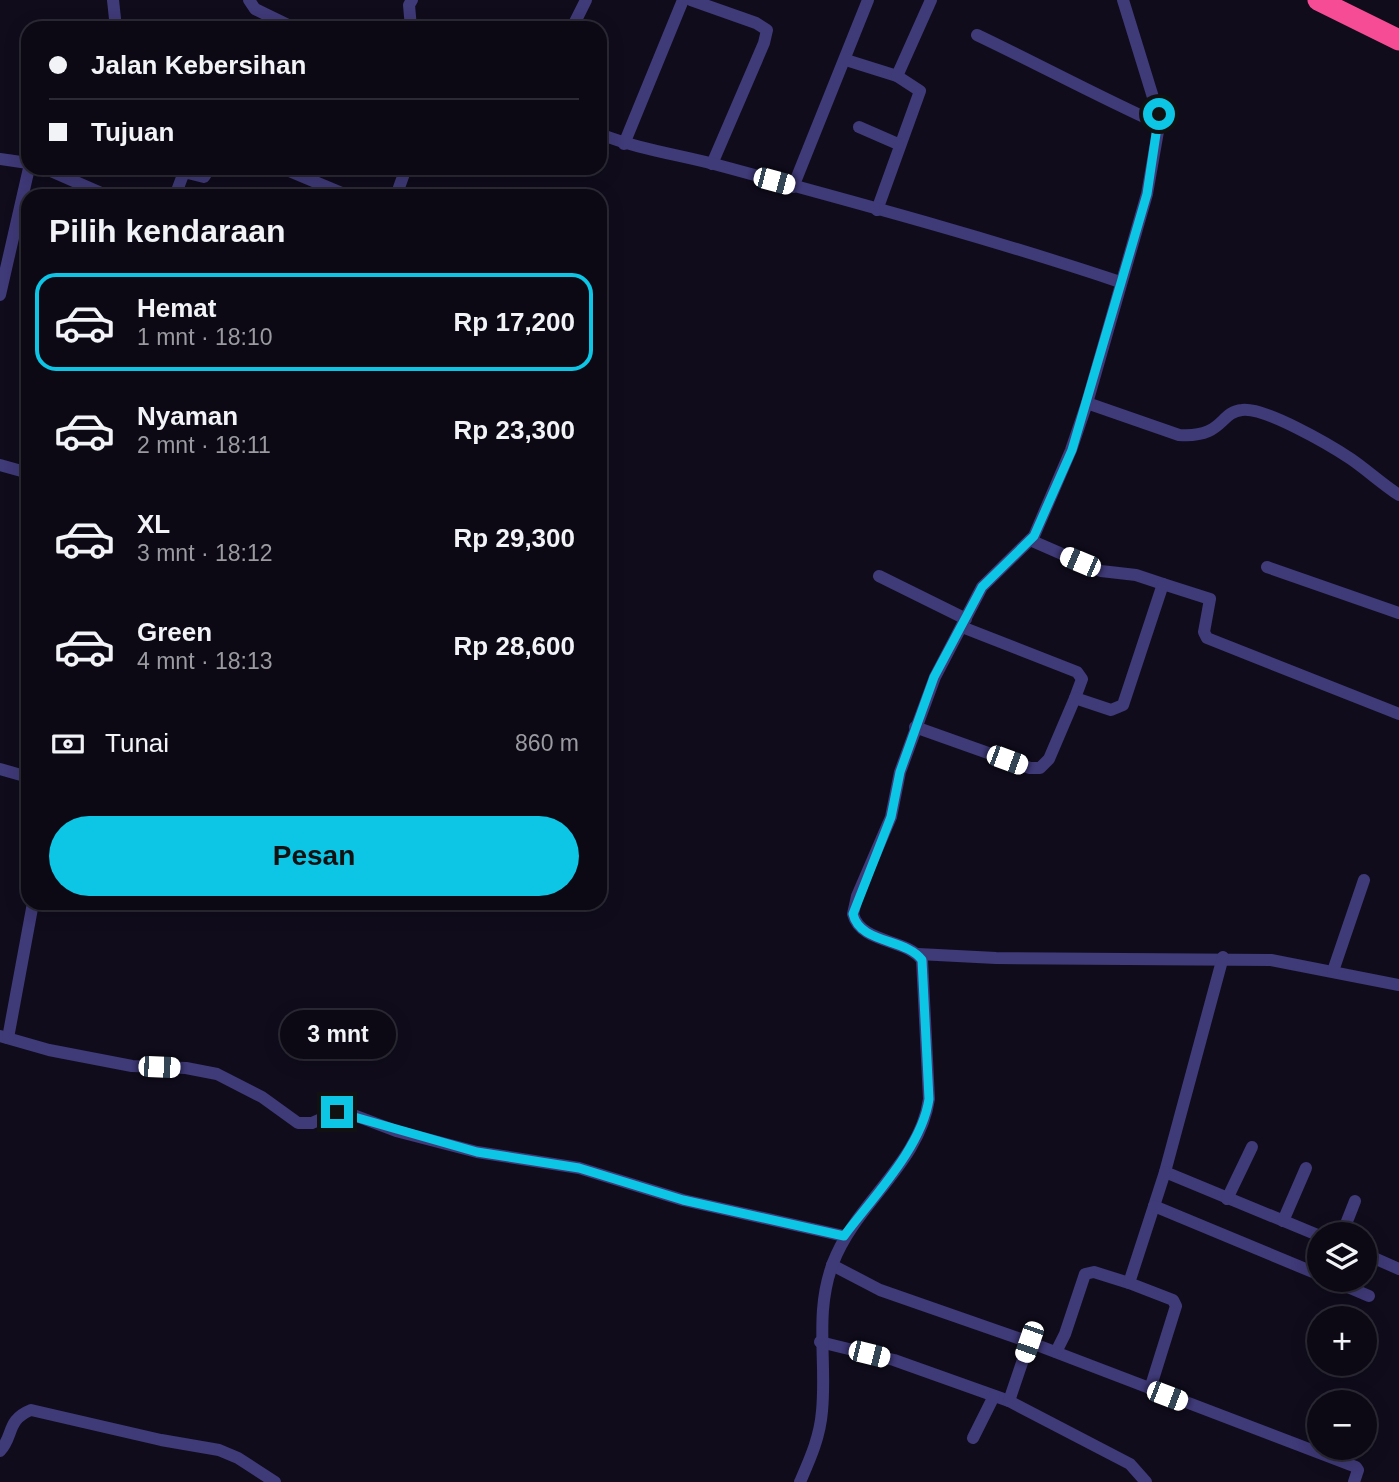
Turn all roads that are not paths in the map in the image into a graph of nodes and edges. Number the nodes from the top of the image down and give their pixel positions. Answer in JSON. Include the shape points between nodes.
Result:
{"nodes":[{"id":1,"x":113,"y":0,"type":"edge"},
{"id":2,"x":249,"y":0,"type":"edge"},
{"id":3,"x":586,"y":0,"type":"edge"},
{"id":4,"x":683,"y":0,"type":"edge"},
{"id":5,"x":691,"y":0,"type":"edge"},
{"id":6,"x":868,"y":0,"type":"edge"},
{"id":7,"x":931,"y":0,"type":"edge"},
{"id":8,"x":1123,"y":0,"type":"edge"},
{"id":9,"x":407,"y":2,"type":"edge"},
{"id":10,"x":1329,"y":2,"type":"edge"},
{"id":11,"x":115,"y":21,"type":"edge"},
{"id":12,"x":280,"y":21,"type":"edge"},
{"id":13,"x":410,"y":21,"type":"edge"},
{"id":14,"x":576,"y":21,"type":"edge"},
{"id":15,"x":977,"y":35,"type":"dead end"},
{"id":16,"x":1399,"y":40,"type":"edge"},
{"id":17,"x":846,"y":60,"type":"junction"},
{"id":18,"x":897,"y":76,"type":"junction"},
{"id":19,"x":1159,"y":124,"type":"junction"},
{"id":20,"x":859,"y":127,"type":"dead end"},
{"id":21,"x":607,"y":137,"type":"edge"},
{"id":22,"x":624,"y":144,"type":"junction"},
{"id":23,"x":898,"y":144,"type":"junction"},
{"id":24,"x":0,"y":159,"type":"edge"},
{"id":25,"x":21,"y":164,"type":"edge"},
{"id":26,"x":712,"y":164,"type":"junction"},
{"id":27,"x":60,"y":175,"type":"edge"},
{"id":28,"x":299,"y":175,"type":"edge"},
{"id":29,"x":793,"y":187,"type":"junction"},
{"id":30,"x":92,"y":189,"type":"edge"},
{"id":31,"x":332,"y":189,"type":"edge"},
{"id":32,"x":21,"y":202,"type":"edge"},
{"id":33,"x":877,"y":210,"type":"junction"},
{"id":34,"x":1119,"y":282,"type":"junction"},
{"id":35,"x":0,"y":295,"type":"edge"},
{"id":36,"x":1087,"y":403,"type":"junction"},
{"id":37,"x":0,"y":465,"type":"edge"},
{"id":38,"x":21,"y":471,"type":"edge"},
{"id":39,"x":1399,"y":495,"type":"edge"},
{"id":40,"x":1030,"y":540,"type":"junction"},
{"id":41,"x":1267,"y":566,"type":"dead end"},
{"id":42,"x":879,"y":576,"type":"dead end"},
{"id":43,"x":1163,"y":584,"type":"junction"},
{"id":44,"x":1399,"y":613,"type":"edge"},
{"id":45,"x":964,"y":623,"type":"junction"},
{"id":46,"x":1075,"y":698,"type":"junction"},
{"id":47,"x":1399,"y":714,"type":"edge"},
{"id":48,"x":915,"y":727,"type":"junction"},
{"id":49,"x":0,"y":769,"type":"edge"},
{"id":50,"x":21,"y":775,"type":"edge"},
{"id":51,"x":1364,"y":880,"type":"dead end"},
{"id":52,"x":31,"y":910,"type":"edge"},
{"id":53,"x":918,"y":954,"type":"junction"},
{"id":54,"x":1223,"y":957,"type":"junction"},
{"id":55,"x":1333,"y":971,"type":"junction"},
{"id":56,"x":1399,"y":985,"type":"edge"},
{"id":57,"x":4,"y":1037,"type":"edge"},
{"id":58,"x":1252,"y":1147,"type":"dead end"},
{"id":59,"x":1306,"y":1168,"type":"dead end"},
{"id":60,"x":1165,"y":1172,"type":"junction"},
{"id":61,"x":1227,"y":1199,"type":"junction"},
{"id":62,"x":1355,"y":1201,"type":"dead end"},
{"id":63,"x":1154,"y":1206,"type":"junction"},
{"id":64,"x":1283,"y":1221,"type":"junction"},
{"id":65,"x":1347,"y":1222,"type":"edge"},
{"id":66,"x":1307,"y":1231,"type":"edge"},
{"id":67,"x":844,"y":1236,"type":"junction"},
{"id":68,"x":1377,"y":1259,"type":"edge"},
{"id":69,"x":832,"y":1265,"type":"junction"},
{"id":70,"x":1398,"y":1265,"type":"edge"},
{"id":71,"x":1307,"y":1270,"type":"edge"},
{"id":72,"x":1129,"y":1283,"type":"junction"},
{"id":73,"x":1360,"y":1292,"type":"edge"},
{"id":74,"x":1369,"y":1296,"type":"dead end"},
{"id":75,"x":820,"y":1342,"type":"junction"},
{"id":76,"x":1029,"y":1342,"type":"junction"},
{"id":77,"x":1056,"y":1352,"type":"junction"},
{"id":78,"x":1150,"y":1389,"type":"junction"},
{"id":79,"x":994,"y":1396,"type":"junction"},
{"id":80,"x":1009,"y":1401,"type":"junction"},
{"id":81,"x":973,"y":1438,"type":"dead end"},
{"id":82,"x":0,"y":1451,"type":"edge"},
{"id":83,"x":275,"y":1482,"type":"edge"},
{"id":84,"x":800,"y":1482,"type":"edge"},
{"id":85,"x":1146,"y":1482,"type":"edge"},
{"id":86,"x":1354,"y":1482,"type":"edge"}],
"edges":[{"from":1,"to":11,"type":"street"},
{"from":2,"to":12,"type":"street","via":[[255,9]]},
{"from":3,"to":14,"type":"street"},
{"from":4,"to":22,"type":"street"},
{"from":5,"to":26,"type":"street","via":[[766,30]]},
{"from":6,"to":17,"type":"street"},
{"from":7,"to":18,"type":"street"},
{"from":8,"to":19,"type":"street"},
{"from":9,"to":13,"type":"street"},
{"from":10,"to":16,"type":"highway"},
{"from":15,"to":19,"type":"street"},
{"from":17,"to":18,"type":"street"},
{"from":17,"to":29,"type":"street"},
{"from":18,"to":23,"type":"street","via":[[920,91]]},
{"from":19,"to":34,"type":"street","via":[[1147,194]]},
{"from":20,"to":23,"type":"street"},
{"from":21,"to":22,"type":"street"},
{"from":22,"to":26,"type":"street"},
{"from":23,"to":33,"type":"street"},
{"from":24,"to":25,"type":"street"},
{"from":26,"to":29,"type":"street"},
{"from":27,"to":30,"type":"street"},
{"from":28,"to":31,"type":"street"},
{"from":29,"to":33,"type":"street"},
{"from":32,"to":35,"type":"street"},
{"from":33,"to":34,"type":"street"},
{"from":34,"to":36,"type":"street"},
{"from":36,"to":39,"type":"street","via":[[1193,436],[1213,431],[1236,412],[1252,411],[1350,458]]},
{"from":36,"to":40,"type":"street","via":[[1050,502]]},
{"from":37,"to":38,"type":"street"},
{"from":40,"to":43,"type":"street","via":[[1101,571]]},
{"from":40,"to":45,"type":"street","via":[[982,587]]},
{"from":41,"to":44,"type":"street"},
{"from":42,"to":45,"type":"street"},
{"from":43,"to":46,"type":"street","via":[[1124,705],[1111,710]]},
{"from":43,"to":47,"type":"street","via":[[1210,598],[1207,638]]},
{"from":45,"to":46,"type":"street","via":[[1077,672],[1083,679]]},
{"from":45,"to":48,"type":"street","via":[[934,677]]},
{"from":46,"to":48,"type":"street","via":[[1049,759],[1040,768]]},
{"from":48,"to":53,"type":"street","via":[[891,817],[853,914],[863,930]]},
{"from":49,"to":50,"type":"street"},
{"from":51,"to":55,"type":"street"},
{"from":52,"to":57,"type":"street"},
{"from":53,"to":54,"type":"street"},
{"from":53,"to":67,"type":"street","via":[[924,982],[929,1099],[925,1119],[912,1145]]},
{"from":54,"to":55,"type":"street"},
{"from":54,"to":60,"type":"street"},
{"from":55,"to":56,"type":"street"},
{"from":57,"to":67,"type":"street","via":[[132,1066],[217,1074],[262,1097],[298,1123],[312,1124],[337,1112],[351,1114],[477,1152],[579,1168],[683,1200]]},
{"from":58,"to":61,"type":"street"},
{"from":59,"to":64,"type":"street"},
{"from":60,"to":61,"type":"street"},
{"from":60,"to":63,"type":"street"},
{"from":61,"to":64,"type":"street"},
{"from":62,"to":65,"type":"street"},
{"from":63,"to":71,"type":"street"},
{"from":63,"to":72,"type":"street"},
{"from":64,"to":66,"type":"street"},
{"from":67,"to":69,"type":"street"},
{"from":68,"to":70,"type":"street"},
{"from":69,"to":75,"type":"street"},
{"from":69,"to":76,"type":"street","via":[[880,1290]]},
{"from":72,"to":77,"type":"street","via":[[1094,1272],[1085,1274]]},
{"from":72,"to":78,"type":"street","via":[[1173,1300],[1176,1306]]},
{"from":73,"to":74,"type":"street"},
{"from":75,"to":79,"type":"street","via":[[894,1360]]},
{"from":75,"to":84,"type":"street","via":[[821,1420]]},
{"from":76,"to":77,"type":"street"},
{"from":76,"to":80,"type":"street"},
{"from":77,"to":78,"type":"street"},
{"from":78,"to":86,"type":"street","via":[[1356,1466]]},
{"from":79,"to":80,"type":"street"},
{"from":79,"to":81,"type":"street"},
{"from":80,"to":85,"type":"street","via":[[1130,1464]]},
{"from":82,"to":83,"type":"street","via":[[13,1422],[31,1410],[219,1450]]}]}
